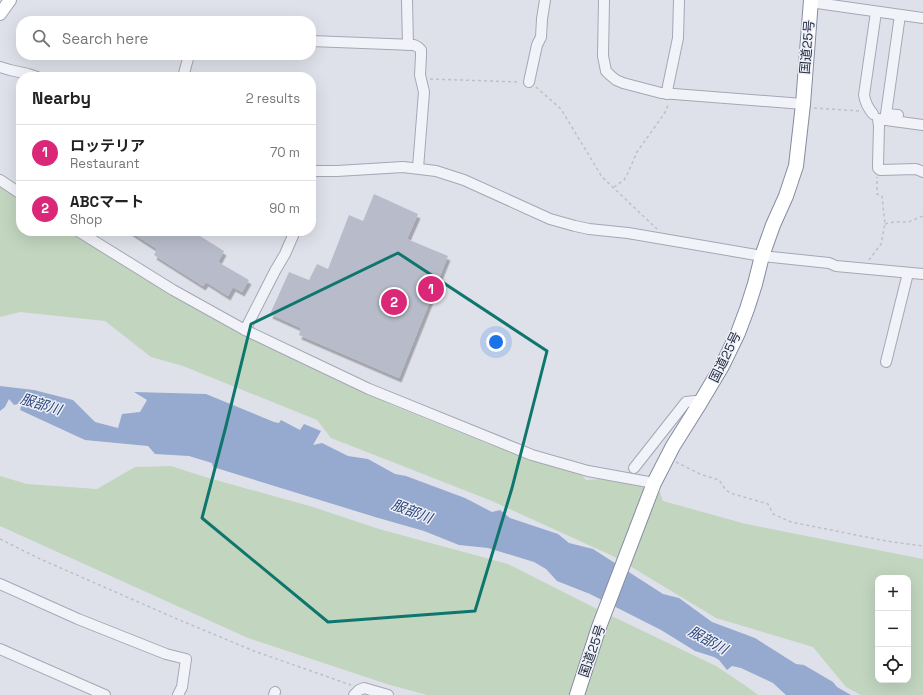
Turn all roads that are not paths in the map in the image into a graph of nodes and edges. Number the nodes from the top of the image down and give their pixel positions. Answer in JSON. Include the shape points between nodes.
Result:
{"nodes":[{"id":1,"x":10,"y":0,"type":"edge"},
{"id":2,"x":407,"y":0,"type":"edge"},
{"id":3,"x":545,"y":0,"type":"edge"},
{"id":4,"x":604,"y":0,"type":"edge"},
{"id":5,"x":679,"y":0,"type":"edge"},
{"id":6,"x":811,"y":0,"type":"edge"},
{"id":7,"x":876,"y":12,"type":"junction"},
{"id":8,"x":0,"y":14,"type":"edge"},
{"id":9,"x":900,"y":15,"type":"junction"},
{"id":10,"x":923,"y":18,"type":"edge"},
{"id":11,"x":316,"y":41,"type":"edge"},
{"id":12,"x":408,"y":45,"type":"junction"},
{"id":13,"x":188,"y":60,"type":"edge"},
{"id":14,"x":0,"y":67,"type":"edge"},
{"id":15,"x":16,"y":72,"type":"edge"},
{"id":16,"x":184,"y":72,"type":"edge"},
{"id":17,"x":529,"y":82,"type":"road end"},
{"id":18,"x":667,"y":94,"type":"junction"},
{"id":19,"x":802,"y":105,"type":"junction"},
{"id":20,"x":873,"y":114,"type":"road end"},
{"id":21,"x":923,"y":119,"type":"edge"},
{"id":22,"x":923,"y":125,"type":"edge"},
{"id":23,"x":418,"y":168,"type":"junction"},
{"id":24,"x":316,"y":171,"type":"edge"},
{"id":25,"x":923,"y":172,"type":"edge"},
{"id":26,"x":0,"y":180,"type":"edge"},
{"id":27,"x":16,"y":191,"type":"edge"},
{"id":28,"x":86,"y":236,"type":"edge"},
{"id":29,"x":292,"y":236,"type":"edge"},
{"id":30,"x":762,"y":256,"type":"junction"},
{"id":31,"x":908,"y":272,"type":"junction"},
{"id":32,"x":923,"y":274,"type":"edge"},
{"id":33,"x":246,"y":330,"type":"junction"},
{"id":34,"x":886,"y":362,"type":"dead end"},
{"id":35,"x":700,"y":403,"type":"junction"},
{"id":36,"x":634,"y":468,"type":"dead end"},
{"id":37,"x":654,"y":483,"type":"junction"},
{"id":38,"x":0,"y":584,"type":"edge"},
{"id":39,"x":0,"y":649,"type":"edge"},
{"id":40,"x":356,"y":692,"type":"edge"},
{"id":41,"x":100,"y":694,"type":"edge"},
{"id":42,"x":178,"y":695,"type":"edge"},
{"id":43,"x":388,"y":695,"type":"edge"},
{"id":44,"x":577,"y":695,"type":"edge"}],
"edges":[{"from":1,"to":8,"type":"main road"},
{"from":2,"to":12,"type":"street"},
{"from":3,"to":17,"type":"street","via":[[541,37]]},
{"from":4,"to":18,"type":"street","via":[[603,56],[606,71],[623,83]]},
{"from":5,"to":18,"type":"street","via":[[678,38]]},
{"from":6,"to":7,"type":"street"},
{"from":6,"to":19,"type":"highway","name":"国道25号"},
{"from":7,"to":9,"type":"street"},
{"from":7,"to":20,"type":"street","via":[[864,95]]},
{"from":9,"to":10,"type":"street"},
{"from":9,"to":21,"type":"street","via":[[886,114]]},
{"from":11,"to":12,"type":"street"},
{"from":12,"to":23,"type":"street","via":[[414,45],[421,50],[420,75],[424,92]]},
{"from":13,"to":16,"type":"street"},
{"from":14,"to":15,"type":"street"},
{"from":18,"to":19,"type":"street"},
{"from":19,"to":30,"type":"highway","name":"国道25号","via":[[796,166]]},
{"from":22,"to":25,"type":"street","via":[[878,119],[878,168],[916,169]]},
{"from":23,"to":24,"type":"street"},
{"from":23,"to":30,"type":"street","via":[[464,180],[543,216],[568,224]]},
{"from":26,"to":27,"type":"street"},
{"from":28,"to":33,"type":"street","via":[[173,290]]},
{"from":29,"to":33,"type":"street"},
{"from":30,"to":31,"type":"street"},
{"from":30,"to":35,"type":"highway","name":"国道25号","via":[[738,333]]},
{"from":31,"to":32,"type":"street"},
{"from":31,"to":34,"type":"street"},
{"from":33,"to":37,"type":"street","via":[[369,388],[532,455],[588,471]]},
{"from":35,"to":36,"type":"street","via":[[686,402]]},
{"from":35,"to":37,"type":"highway","name":"国道25号"},
{"from":37,"to":44,"type":"highway","name":"国道25号"},
{"from":38,"to":42,"type":"street","via":[[78,619],[186,660],[182,687]]},
{"from":39,"to":41,"type":"street"},
{"from":40,"to":43,"type":"street","via":[[364,688]]}]}
